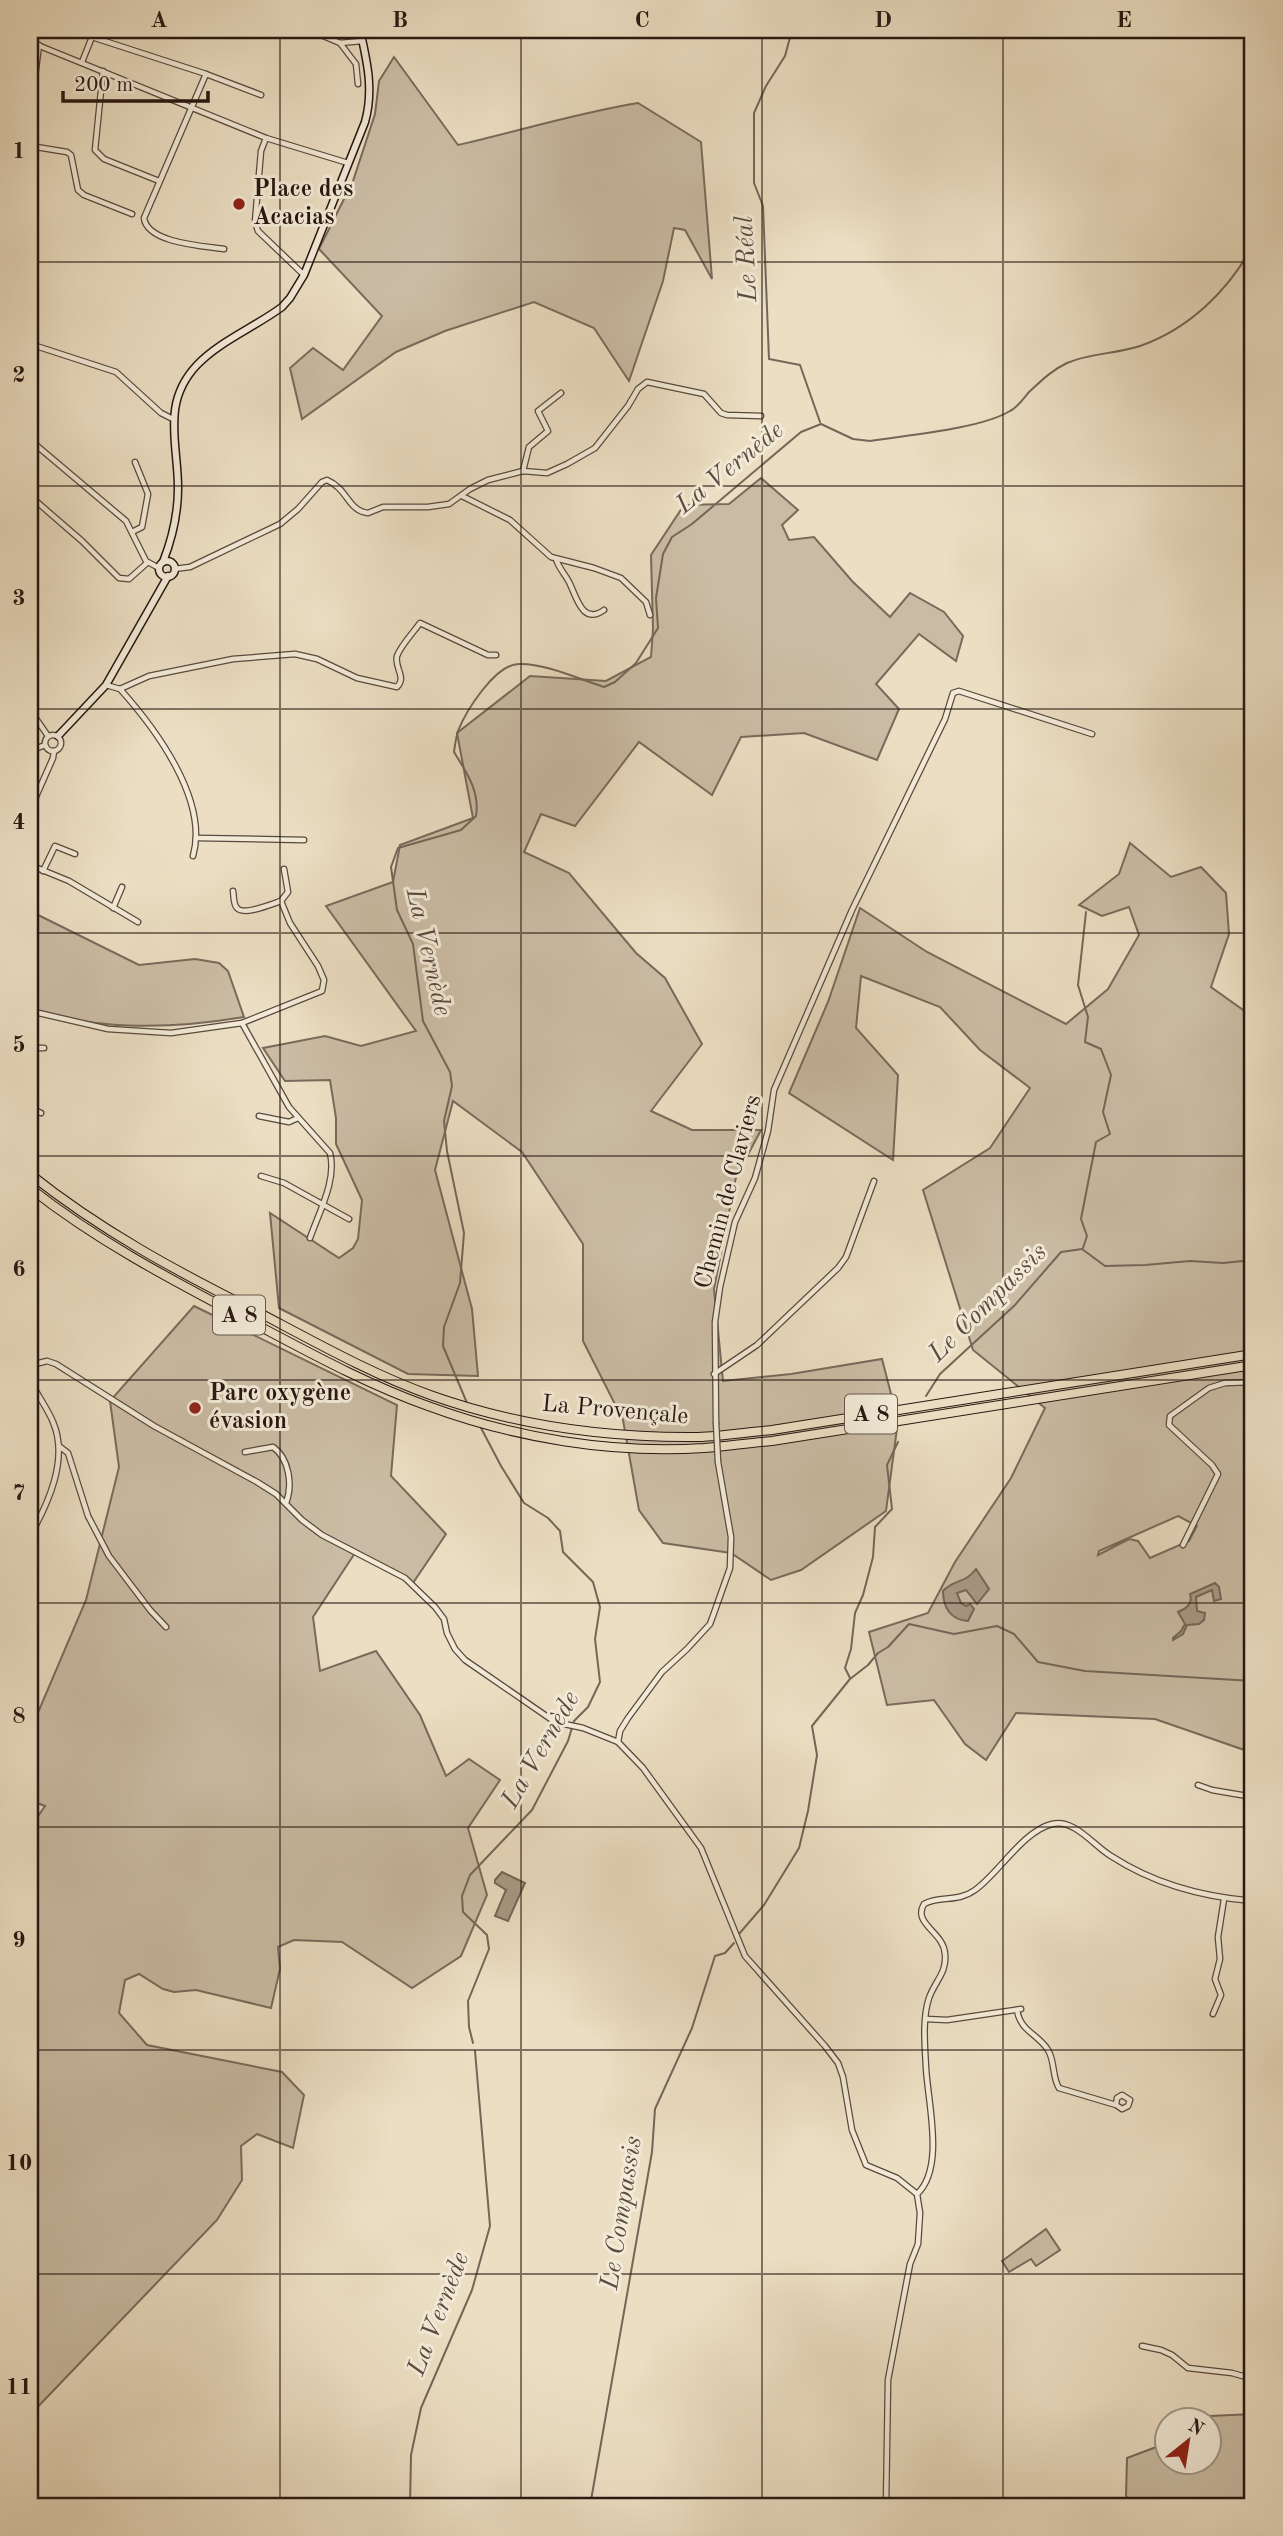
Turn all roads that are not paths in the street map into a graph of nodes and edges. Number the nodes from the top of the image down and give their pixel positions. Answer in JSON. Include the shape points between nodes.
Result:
{"nodes":[{"id":1,"x":309,"y":30,"type":"edge"},
{"id":2,"x":360,"y":30,"type":"edge"},
{"id":3,"x":362,"y":41,"type":"junction"},
{"id":4,"x":30,"y":42,"type":"edge"},
{"id":5,"x":340,"y":43,"type":"junction"},
{"id":6,"x":39,"y":45,"type":"junction"},
{"id":7,"x":82,"y":62,"type":"junction"},
{"id":8,"x":103,"y":71,"type":"junction"},
{"id":9,"x":206,"y":74,"type":"junction"},
{"id":10,"x":358,"y":84,"type":"dead end"},
{"id":11,"x":261,"y":95,"type":"dead end"},
{"id":12,"x":191,"y":107,"type":"junction"},
{"id":13,"x":30,"y":116,"type":"edge"},
{"id":14,"x":266,"y":138,"type":"junction"},
{"id":15,"x":30,"y":146,"type":"edge"},
{"id":16,"x":348,"y":163,"type":"junction"},
{"id":17,"x":159,"y":181,"type":"junction"},
{"id":18,"x":132,"y":214,"type":"dead end"},
{"id":19,"x":224,"y":249,"type":"dead end"},
{"id":20,"x":304,"y":275,"type":"junction"},
{"id":21,"x":30,"y":344,"type":"edge"},
{"id":22,"x":561,"y":393,"type":"dead end"},
{"id":23,"x":761,"y":416,"type":"dead end"},
{"id":24,"x":173,"y":419,"type":"junction"},
{"id":25,"x":30,"y":440,"type":"edge"},
{"id":26,"x":135,"y":462,"type":"dead end"},
{"id":27,"x":523,"y":471,"type":"junction"},
{"id":28,"x":30,"y":496,"type":"edge"},
{"id":29,"x":462,"y":496,"type":"junction"},
{"id":30,"x":132,"y":532,"type":"junction"},
{"id":31,"x":170,"y":545,"type":"junction"},
{"id":32,"x":556,"y":559,"type":"junction"},
{"id":33,"x":148,"y":563,"type":"junction"},
{"id":34,"x":173,"y":566,"type":"junction"},
{"id":35,"x":161,"y":568,"type":"junction"},
{"id":36,"x":168,"y":576,"type":"junction"},
{"id":37,"x":160,"y":589,"type":"junction"},
{"id":38,"x":604,"y":610,"type":"dead end"},
{"id":39,"x":650,"y":615,"type":"dead end"},
{"id":40,"x":496,"y":655,"type":"dead end"},
{"id":41,"x":106,"y":685,"type":"junction"},
{"id":42,"x":120,"y":689,"type":"junction"},
{"id":43,"x":30,"y":710,"type":"edge"},
{"id":44,"x":1092,"y":734,"type":"dead end"},
{"id":45,"x":48,"y":736,"type":"junction"},
{"id":46,"x":58,"y":736,"type":"junction"},
{"id":47,"x":45,"y":745,"type":"junction"},
{"id":48,"x":30,"y":751,"type":"edge"},
{"id":49,"x":54,"y":751,"type":"junction"},
{"id":50,"x":30,"y":810,"type":"edge"},
{"id":51,"x":197,"y":838,"type":"junction"},
{"id":52,"x":304,"y":840,"type":"dead end"},
{"id":53,"x":75,"y":854,"type":"dead end"},
{"id":54,"x":193,"y":856,"type":"dead end"},
{"id":55,"x":30,"y":865,"type":"edge"},
{"id":56,"x":284,"y":869,"type":"dead end"},
{"id":57,"x":43,"y":871,"type":"junction"},
{"id":58,"x":122,"y":887,"type":"dead end"},
{"id":59,"x":233,"y":891,"type":"dead end"},
{"id":60,"x":281,"y":901,"type":"junction"},
{"id":61,"x":113,"y":908,"type":"junction"},
{"id":62,"x":138,"y":922,"type":"dead end"},
{"id":63,"x":30,"y":1011,"type":"edge"},
{"id":64,"x":242,"y":1023,"type":"junction"},
{"id":65,"x":30,"y":1048,"type":"edge"},
{"id":66,"x":44,"y":1048,"type":"dead end"},
{"id":67,"x":30,"y":1108,"type":"edge"},
{"id":68,"x":41,"y":1113,"type":"dead end"},
{"id":69,"x":259,"y":1115,"type":"dead end"},
{"id":70,"x":298,"y":1118,"type":"junction"},
{"id":71,"x":30,"y":1174,"type":"edge"},
{"id":72,"x":261,"y":1176,"type":"dead end"},
{"id":73,"x":874,"y":1181,"type":"dead end"},
{"id":74,"x":30,"y":1188,"type":"edge"},
{"id":75,"x":321,"y":1205,"type":"junction"},
{"id":76,"x":349,"y":1219,"type":"dead end"},
{"id":77,"x":310,"y":1238,"type":"dead end"},
{"id":78,"x":1253,"y":1354,"type":"edge"},
{"id":79,"x":30,"y":1356,"type":"edge"},
{"id":80,"x":35,"y":1364,"type":"junction"},
{"id":81,"x":1253,"y":1365,"type":"edge"},
{"id":82,"x":30,"y":1373,"type":"edge"},
{"id":83,"x":715,"y":1374,"type":"junction"},
{"id":84,"x":30,"y":1379,"type":"edge"},
{"id":85,"x":1253,"y":1382,"type":"edge"},
{"id":86,"x":59,"y":1446,"type":"junction"},
{"id":87,"x":245,"y":1452,"type":"dead end"},
{"id":88,"x":286,"y":1503,"type":"junction"},
{"id":89,"x":30,"y":1536,"type":"edge"},
{"id":90,"x":1183,"y":1545,"type":"dead end"},
{"id":91,"x":166,"y":1627,"type":"dead end"},
{"id":92,"x":618,"y":1742,"type":"junction"},
{"id":93,"x":1198,"y":1784,"type":"dead end"},
{"id":94,"x":1253,"y":1797,"type":"edge"},
{"id":95,"x":1224,"y":1899,"type":"junction"},
{"id":96,"x":1253,"y":1901,"type":"edge"},
{"id":97,"x":1213,"y":2014,"type":"dead end"},
{"id":98,"x":926,"y":2020,"type":"junction"},
{"id":99,"x":1116,"y":2105,"type":"dead end"},
{"id":100,"x":917,"y":2194,"type":"junction"},
{"id":101,"x":1142,"y":2346,"type":"dead end"},
{"id":102,"x":1253,"y":2379,"type":"edge"},
{"id":103,"x":886,"y":2506,"type":"edge"}],
"edges":[{"from":1,"to":5,"type":"street"},
{"from":2,"to":3,"type":"street"},
{"from":3,"to":5,"type":"street"},
{"from":3,"to":16,"type":"street","via":[[370,105]]},
{"from":4,"to":6,"type":"street"},
{"from":5,"to":10,"type":"street","via":[[356,64]]},
{"from":6,"to":7,"type":"street"},
{"from":6,"to":13,"type":"street"},
{"from":7,"to":8,"type":"street"},
{"from":7,"to":9,"type":"street","via":[[92,37]]},
{"from":8,"to":12,"type":"street"},
{"from":8,"to":17,"type":"street","via":[[95,150],[104,159]]},
{"from":9,"to":11,"type":"street"},
{"from":9,"to":12,"type":"street"},
{"from":12,"to":14,"type":"street"},
{"from":12,"to":17,"type":"street"},
{"from":14,"to":16,"type":"street"},
{"from":14,"to":20,"type":"street","via":[[255,222],[258,231]]},
{"from":15,"to":18,"type":"street","via":[[67,152],[78,190]]},
{"from":16,"to":20,"type":"street"},
{"from":17,"to":19,"type":"street","via":[[144,218],[149,229],[163,237]]},
{"from":20,"to":24,"type":"street","via":[[282,307],[198,364],[182,387]]},
{"from":21,"to":24,"type":"street","via":[[116,372]]},
{"from":22,"to":27,"type":"street","via":[[538,411],[548,431],[529,447]]},
{"from":23,"to":27,"type":"street","via":[[727,415],[704,394],[647,382],[586,455],[547,473]]},
{"from":24,"to":31,"type":"street","via":[[178,488]]},
{"from":25,"to":30,"type":"street","via":[[126,521]]},
{"from":26,"to":30,"type":"street","via":[[148,494],[142,527]]},
{"from":27,"to":29,"type":"street","via":[[488,480]]},
{"from":28,"to":33,"type":"street","via":[[119,578],[129,579]]},
{"from":29,"to":32,"type":"street","via":[[510,520]]},
{"from":29,"to":34,"type":"street","via":[[438,506],[383,507],[362,513],[340,487],[327,480],[280,524],[190,566]]},
{"from":30,"to":33,"type":"street"},
{"from":31,"to":34,"type":"street"},
{"from":31,"to":35,"type":"street"},
{"from":32,"to":38,"type":"street","via":[[580,609],[591,615]]},
{"from":32,"to":39,"type":"street","via":[[621,578],[646,602]]},
{"from":33,"to":35,"type":"street"},
{"from":34,"to":35,"type":"street"},
{"from":34,"to":36,"type":"street"},
{"from":35,"to":36,"type":"street"},
{"from":35,"to":37,"type":"street"},
{"from":36,"to":37,"type":"street"},
{"from":37,"to":41,"type":"street"},
{"from":40,"to":42,"type":"street","via":[[420,623],[398,654],[402,678],[397,687],[357,678],[295,654],[233,659],[149,677]]},
{"from":41,"to":42,"type":"street"},
{"from":41,"to":46,"type":"street"},
{"from":42,"to":51,"type":"street","via":[[178,770]]},
{"from":43,"to":45,"type":"street"},
{"from":44,"to":83,"type":"street","name":"Chemin de Claviers","via":[[953,693],[774,1090],[768,1131],[755,1178],[735,1222],[720,1287]]},
{"from":45,"to":46,"type":"street"},
{"from":45,"to":47,"type":"street"},
{"from":46,"to":49,"type":"street","via":[[61,745]]},
{"from":47,"to":48,"type":"street"},
{"from":47,"to":49,"type":"street"},
{"from":49,"to":50,"type":"street"},
{"from":51,"to":52,"type":"street"},
{"from":51,"to":54,"type":"street"},
{"from":53,"to":57,"type":"street","via":[[55,846]]},
{"from":55,"to":57,"type":"street"},
{"from":56,"to":60,"type":"street","via":[[288,892]]},
{"from":57,"to":61,"type":"street"},
{"from":58,"to":61,"type":"street"},
{"from":59,"to":60,"type":"street","via":[[235,905],[244,912]]},
{"from":60,"to":64,"type":"street","via":[[318,966],[324,981],[322,991]]},
{"from":61,"to":62,"type":"street"},
{"from":63,"to":64,"type":"street","via":[[107,1030],[170,1033]]},
{"from":64,"to":70,"type":"street"},
{"from":65,"to":66,"type":"street"},
{"from":67,"to":68,"type":"street"},
{"from":69,"to":70,"type":"street","via":[[284,1122]]},
{"from":70,"to":75,"type":"street","via":[[330,1153],[333,1170]]},
{"from":71,"to":78,"type":"highway","name":"La Provençale","number":"A 8","via":[[115,1236],[384,1376],[487,1413],[586,1432],[701,1437],[772,1430]]},
{"from":72,"to":75,"type":"street","via":[[284,1183]]},
{"from":73,"to":83,"type":"street","via":[[838,1268],[757,1345]]},
{"from":74,"to":81,"type":"highway","name":"La Provençale","number":"A 8","via":[[141,1264],[333,1365],[462,1418],[590,1444],[702,1448],[772,1441]]},
{"from":75,"to":76,"type":"street"},
{"from":75,"to":77,"type":"street"},
{"from":79,"to":80,"type":"street"},
{"from":80,"to":82,"type":"street"},
{"from":80,"to":88,"type":"street","via":[[55,1364]]},
{"from":83,"to":92,"type":"street","name":"Chemin de Claviers","bridge":true,"via":[[718,1462],[731,1537],[730,1568],[710,1624],[662,1672],[628,1718]]},
{"from":84,"to":86,"type":"street","via":[[52,1420]]},
{"from":85,"to":90,"type":"street","via":[[1209,1388],[1170,1416],[1169,1425],[1218,1474]]},
{"from":86,"to":89,"type":"street","via":[[48,1497]]},
{"from":86,"to":91,"type":"street","via":[[68,1452],[88,1516],[109,1556]]},
{"from":87,"to":88,"type":"street","via":[[278,1450],[288,1472]]},
{"from":88,"to":92,"type":"street","via":[[322,1535],[405,1578],[444,1619],[455,1649],[465,1660],[555,1722]]},
{"from":92,"to":100,"type":"street","via":[[643,1768],[701,1848],[745,1956],[838,2063],[852,2130],[866,2165],[897,2178]]},
{"from":93,"to":94,"type":"street"},
{"from":95,"to":96,"type":"street"},
{"from":95,"to":97,"type":"street","via":[[1216,1979],[1221,1995]]},
{"from":95,"to":98,"type":"street","via":[[1150,1877],[1108,1855],[1076,1829],[1049,1824],[978,1888],[951,1900],[924,1904],[922,1920],[939,1937],[946,1957]]},
{"from":98,"to":99,"type":"street","via":[[1019,2010],[1022,2026],[1049,2052],[1059,2088]]},
{"from":98,"to":100,"type":"street","via":[[932,2166]]},
{"from":100,"to":103,"type":"street","via":[[918,2244],[910,2264],[888,2380]]},
{"from":101,"to":102,"type":"street","via":[[1161,2350],[1188,2368]]}]}
